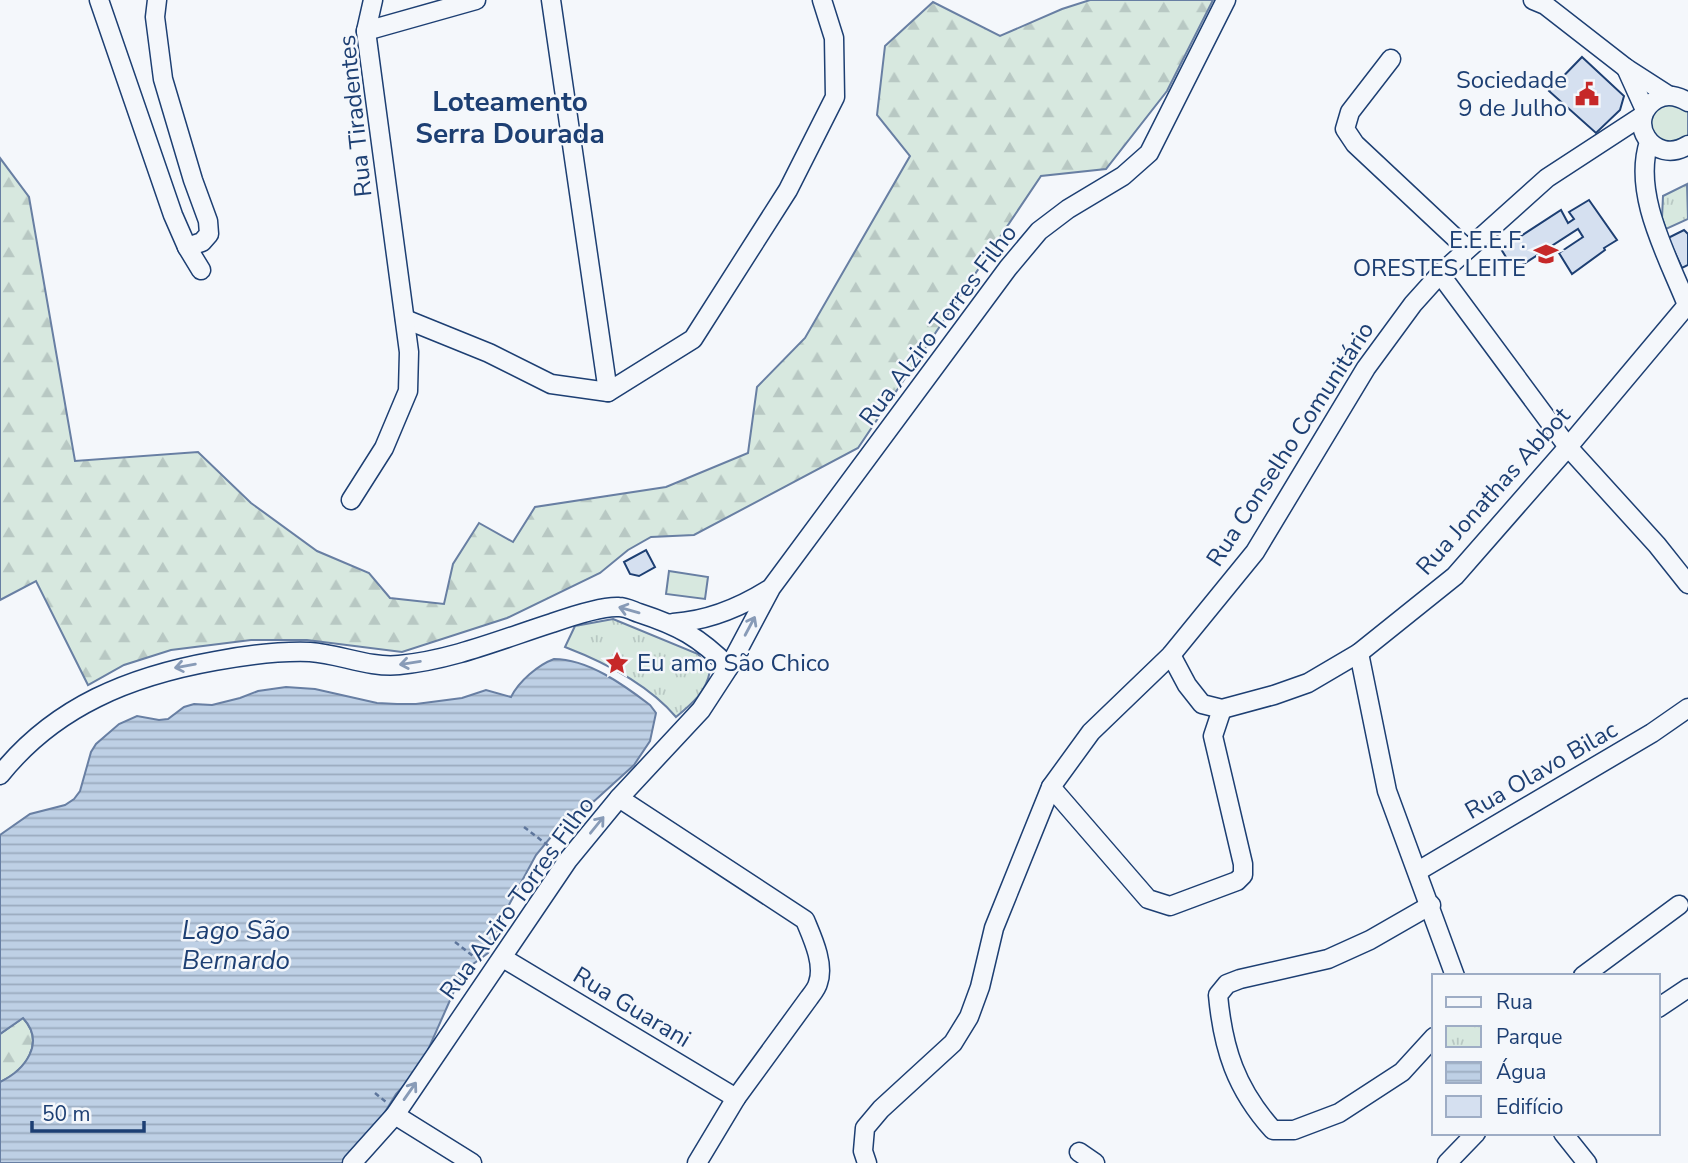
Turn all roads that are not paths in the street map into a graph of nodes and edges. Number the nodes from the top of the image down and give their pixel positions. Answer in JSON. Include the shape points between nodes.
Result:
{"nodes":[{"id":1,"x":99,"y":0,"type":"edge"},
{"id":2,"x":157,"y":0,"type":"edge"},
{"id":3,"x":373,"y":0,"type":"edge"},
{"id":4,"x":476,"y":0,"type":"edge"},
{"id":5,"x":551,"y":0,"type":"edge"},
{"id":6,"x":822,"y":0,"type":"edge"},
{"id":7,"x":1226,"y":0,"type":"edge"},
{"id":8,"x":1533,"y":0,"type":"edge"},
{"id":9,"x":366,"y":30,"type":"junction"},
{"id":10,"x":1391,"y":59,"type":"dead end"},
{"id":11,"x":1626,"y":68,"type":"junction"},
{"id":12,"x":1668,"y":95,"type":"junction"},
{"id":13,"x":1688,"y":102,"type":"edge"},
{"id":14,"x":1644,"y":113,"type":"junction"},
{"id":15,"x":1647,"y":139,"type":"junction"},
{"id":16,"x":1602,"y":141,"type":"junction"},
{"id":17,"x":1688,"y":145,"type":"edge"},
{"id":18,"x":1669,"y":152,"type":"junction"},
{"id":19,"x":1688,"y":165,"type":"edge"},
{"id":20,"x":187,"y":247,"type":"junction"},
{"id":21,"x":1466,"y":248,"type":"junction"},
{"id":22,"x":201,"y":270,"type":"dead end"},
{"id":23,"x":1440,"y":274,"type":"junction"},
{"id":24,"x":1687,"y":305,"type":"edge"},
{"id":25,"x":405,"y":319,"type":"junction"},
{"id":26,"x":608,"y":392,"type":"junction"},
{"id":27,"x":1568,"y":447,"type":"junction"},
{"id":28,"x":351,"y":500,"type":"dead end"},
{"id":29,"x":1688,"y":584,"type":"edge"},
{"id":30,"x":771,"y":588,"type":"junction"},
{"id":31,"x":673,"y":624,"type":"junction"},
{"id":32,"x":1359,"y":653,"type":"junction"},
{"id":33,"x":1171,"y":655,"type":"junction"},
{"id":34,"x":729,"y":667,"type":"junction"},
{"id":35,"x":1688,"y":708,"type":"edge"},
{"id":36,"x":1222,"y":709,"type":"junction"},
{"id":37,"x":0,"y":775,"type":"edge"},
{"id":38,"x":1051,"y":787,"type":"junction"},
{"id":39,"x":619,"y":798,"type":"junction"},
{"id":40,"x":1418,"y":871,"type":"junction"},
{"id":41,"x":1431,"y":905,"type":"junction"},
{"id":42,"x":1679,"y":905,"type":"dead end"},
{"id":43,"x":503,"y":958,"type":"junction"},
{"id":44,"x":1454,"y":974,"type":"edge"},
{"id":45,"x":1586,"y":974,"type":"edge"},
{"id":46,"x":1688,"y":988,"type":"edge"},
{"id":47,"x":1660,"y":1008,"type":"edge"},
{"id":48,"x":1432,"y":1039,"type":"edge"},
{"id":49,"x":736,"y":1098,"type":"junction"},
{"id":50,"x":395,"y":1115,"type":"junction"},
{"id":51,"x":1474,"y":1135,"type":"edge"},
{"id":52,"x":1565,"y":1135,"type":"edge"},
{"id":53,"x":1079,"y":1152,"type":"dead end"},
{"id":54,"x":352,"y":1163,"type":"edge"},
{"id":55,"x":472,"y":1163,"type":"edge"},
{"id":56,"x":697,"y":1163,"type":"edge"},
{"id":57,"x":867,"y":1163,"type":"edge"},
{"id":58,"x":1095,"y":1163,"type":"edge"},
{"id":59,"x":1447,"y":1163,"type":"edge"},
{"id":60,"x":1587,"y":1163,"type":"edge"}],
"edges":[{"from":1,"to":20,"type":"street"},
{"from":2,"to":20,"type":"street","via":[[163,79],[208,221],[209,234]]},
{"from":3,"to":9,"type":"street","name":"Rua Tiradentes"},
{"from":4,"to":9,"type":"street"},
{"from":5,"to":26,"type":"street"},
{"from":6,"to":26,"type":"street","via":[[834,38],[835,97],[788,190],[693,340]]},
{"from":7,"to":30,"type":"street","name":"Rua Alziro Torres Filho","via":[[1149,153],[1124,176],[1040,231]]},
{"from":8,"to":11,"type":"street"},
{"from":9,"to":25,"type":"street","name":"Rua Tiradentes"},
{"from":10,"to":21,"type":"street","via":[[1350,111],[1345,129],[1355,144]]},
{"from":11,"to":12,"type":"street"},
{"from":11,"to":14,"type":"street"},
{"from":12,"to":13,"type":"street"},
{"from":12,"to":14,"type":"street","name":"Rua Conselho Comunitário","via":[[1654,101]]},
{"from":14,"to":15,"type":"street"},
{"from":14,"to":16,"type":"street","name":"Rua Conselho Comunitário"},
{"from":15,"to":16,"type":"street","name":"Rua Conselho Comunitário"},
{"from":15,"to":18,"type":"street"},
{"from":15,"to":24,"type":"street","via":[[1647,203]]},
{"from":16,"to":21,"type":"street","name":"Rua Conselho Comunitário","via":[[1546,178]]},
{"from":17,"to":18,"type":"street"},
{"from":18,"to":19,"type":"street"},
{"from":20,"to":22,"type":"street"},
{"from":21,"to":23,"type":"street","name":"Rua Conselho Comunitário"},
{"from":23,"to":27,"type":"street"},
{"from":23,"to":33,"type":"street","name":"Rua Conselho Comunitário","via":[[1366,368],[1255,552]]},
{"from":24,"to":27,"type":"street","name":"Rua Jonathas Abbot"},
{"from":25,"to":26,"type":"street","via":[[551,384]]},
{"from":25,"to":28,"type":"street","name":"Rua Tiradentes","via":[[408,391],[384,448]]},
{"from":27,"to":29,"type":"street"},
{"from":27,"to":32,"type":"street","name":"Rua Jonathas Abbot","via":[[1455,576]]},
{"from":30,"to":31,"type":"street","via":[[696,622]]},
{"from":34,"to":30,"type":"street","name":"Rua Alziro Torres Filho","one_way":true},
{"from":31,"to":34,"type":"street","via":[[707,645]]},
{"from":31,"to":37,"type":"street","one_way":true,"via":[[619,607],[577,615],[451,657],[397,665],[311,652],[248,655],[170,669],[124,684],[55,723]]},
{"from":32,"to":36,"type":"street","name":"Rua Jonathas Abbot","via":[[1308,683]]},
{"from":32,"to":40,"type":"street","via":[[1387,791]]},
{"from":33,"to":36,"type":"street","via":[[1202,704]]},
{"from":33,"to":38,"type":"street","name":"Rua Conselho Comunitário","via":[[1091,732]]},
{"from":34,"to":39,"type":"street","name":"Rua Alziro Torres Filho","via":[[701,710]]},
{"from":35,"to":40,"type":"street","name":"Rua Olavo Bilac"},
{"from":36,"to":38,"type":"street","via":[[1213,736],[1243,864],[1243,875],[1237,881],[1170,906],[1148,899]]},
{"from":38,"to":57,"type":"street","name":"Rua Conselho Comunitário","via":[[994,928],[969,1017],[953,1042],[865,1128]]},
{"from":43,"to":39,"type":"street","name":"Rua Alziro Torres Filho","one_way":true,"via":[[568,860]]},
{"from":39,"to":49,"type":"street","via":[[805,920],[813,939],[819,981]]},
{"from":40,"to":41,"type":"street"},
{"from":41,"to":44,"type":"street"},
{"from":41,"to":48,"type":"street","via":[[1328,959],[1240,979],[1227,984],[1218,995],[1230,1063],[1273,1130],[1294,1130],[1339,1112],[1402,1072]]},
{"from":42,"to":45,"type":"street"},
{"from":43,"to":49,"type":"street","name":"Rua Guarani"},
{"from":50,"to":43,"type":"street","name":"Rua Alziro Torres Filho","one_way":true},
{"from":46,"to":47,"type":"street"},
{"from":49,"to":56,"type":"street"},
{"from":50,"to":54,"type":"street","name":"Rua Alziro Torres Filho"},
{"from":50,"to":55,"type":"street"},
{"from":51,"to":59,"type":"street"},
{"from":52,"to":60,"type":"street"},
{"from":53,"to":58,"type":"street"}]}
